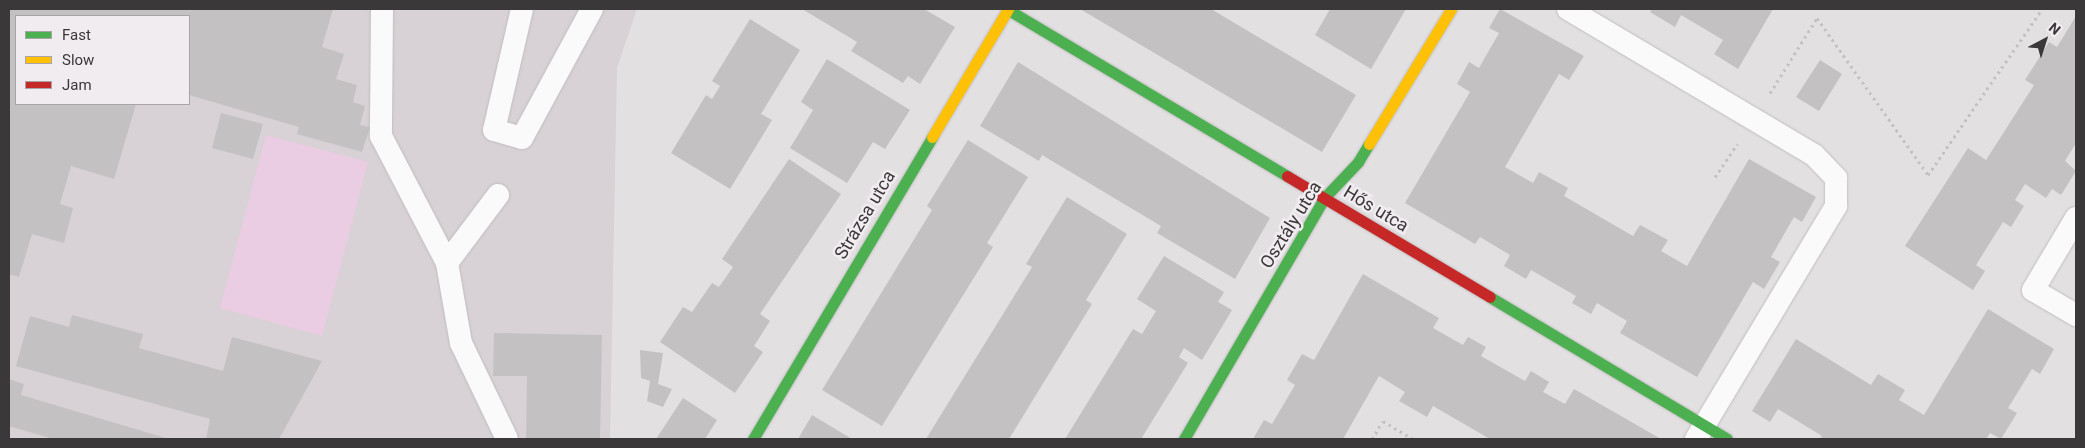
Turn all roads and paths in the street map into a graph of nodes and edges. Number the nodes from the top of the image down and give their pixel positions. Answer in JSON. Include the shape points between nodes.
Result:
{"nodes":[{"id":1,"x":382,"y":9,"type":"edge"},
{"id":2,"x":522,"y":9,"type":"edge"},
{"id":3,"x":592,"y":9,"type":"edge"},
{"id":4,"x":1008,"y":9,"type":"edge"},
{"id":5,"x":1451,"y":9,"type":"edge"},
{"id":6,"x":1568,"y":9,"type":"edge"},
{"id":7,"x":2042,"y":9,"type":"edge"},
{"id":8,"x":1753,"y":119,"type":"junction"},
{"id":9,"x":1715,"y":177,"type":"dead end"},
{"id":10,"x":498,"y":194,"type":"dead end"},
{"id":11,"x":1324,"y":198,"type":"junction"},
{"id":12,"x":2076,"y":218,"type":"edge"},
{"id":13,"x":447,"y":262,"type":"junction"},
{"id":14,"x":2076,"y":315,"type":"edge"},
{"id":15,"x":1700,"y":432,"type":"edge"},
{"id":16,"x":508,"y":439,"type":"edge"},
{"id":17,"x":753,"y":439,"type":"edge"},
{"id":18,"x":1184,"y":439,"type":"edge"},
{"id":19,"x":1372,"y":439,"type":"edge"},
{"id":20,"x":1413,"y":439,"type":"edge"},
{"id":21,"x":1727,"y":439,"type":"edge"}],
"edges":[{"from":1,"to":13,"type":"lane","via":[[381,136]]},
{"from":2,"to":3,"type":"lane","via":[[494,130],[522,138]]},
{"from":4,"to":11,"type":"street","name":"Hős utca"},
{"from":4,"to":17,"type":"street","name":"Strázsa utca"},
{"from":5,"to":11,"type":"street","name":"Osztály utca","via":[[1358,162]]},
{"from":6,"to":8,"type":"lane"},
{"from":7,"to":8,"type":"path","via":[[1928,175],[1817,18]]},
{"from":8,"to":9,"type":"path"},
{"from":8,"to":15,"type":"lane","via":[[1814,156],[1836,178],[1836,206]]},
{"from":10,"to":13,"type":"lane"},
{"from":11,"to":15,"type":"street","name":"Hős utca"},
{"from":11,"to":18,"type":"street","name":"Osztály utca"},
{"from":12,"to":14,"type":"lane","via":[[2033,290]]},
{"from":13,"to":16,"type":"lane","via":[[460,343]]},
{"from":15,"to":21,"type":"street","name":"Hős utca"},
{"from":19,"to":20,"type":"path","via":[[1383,421]]}]}
